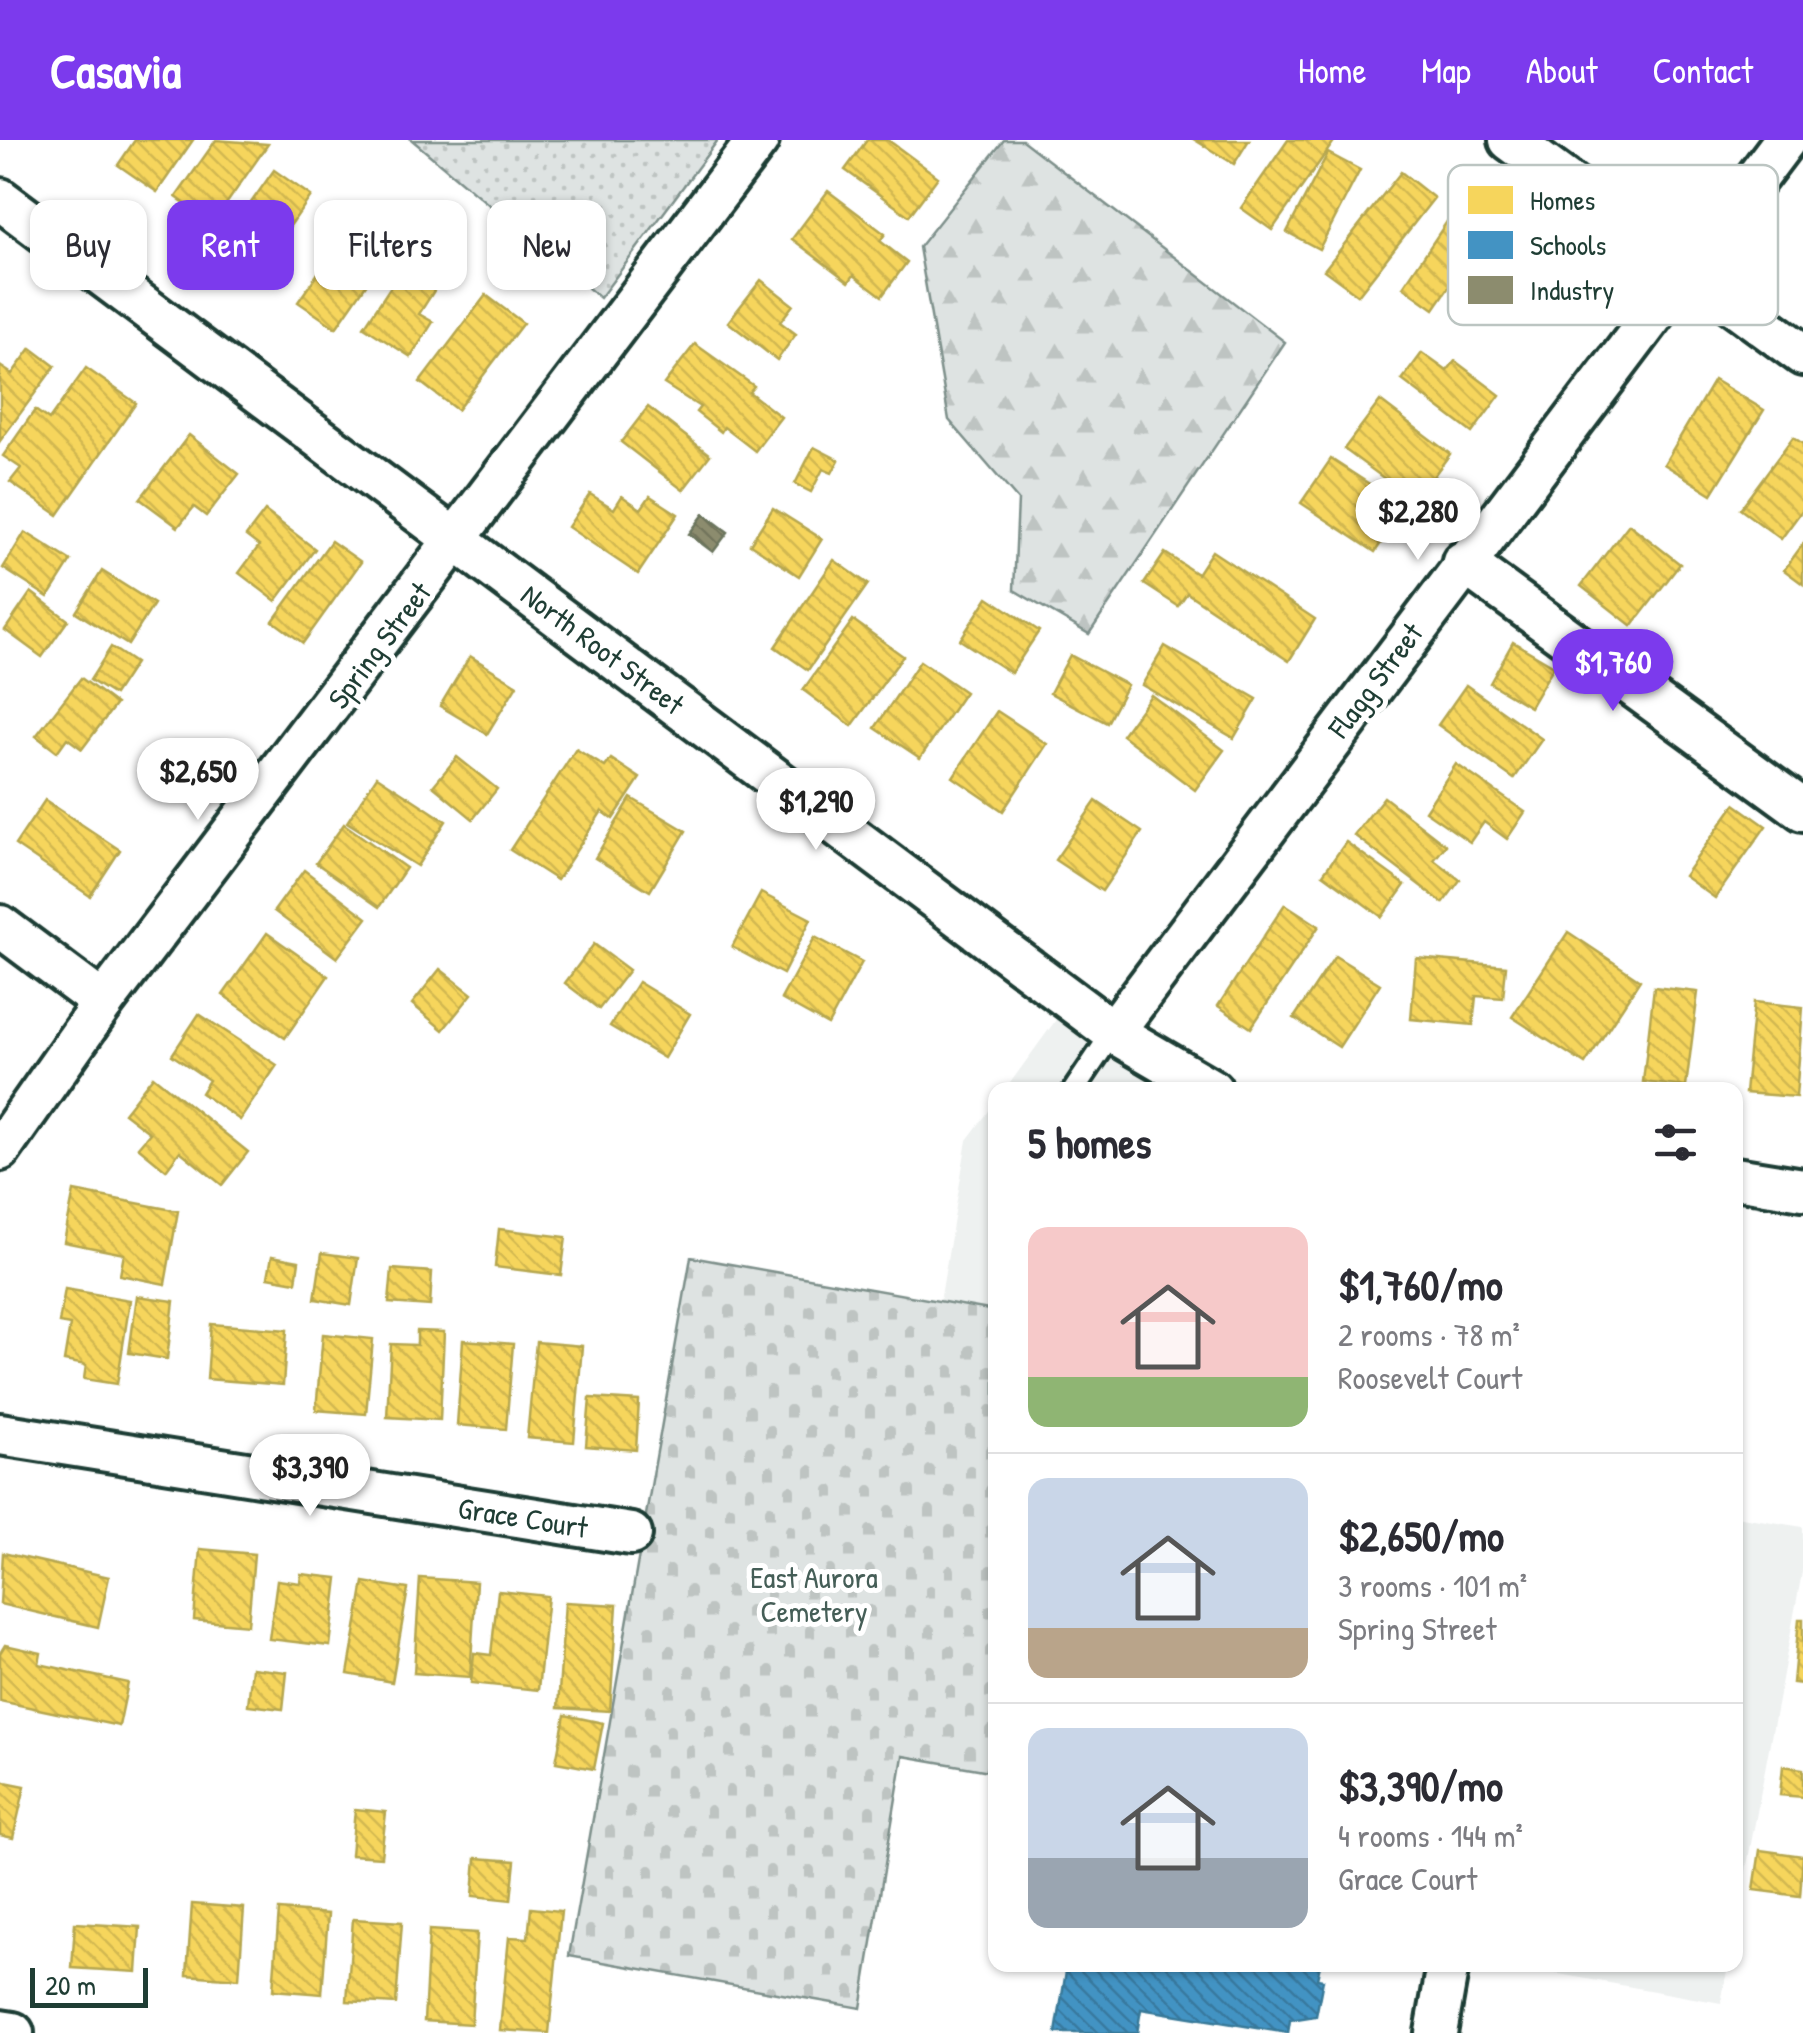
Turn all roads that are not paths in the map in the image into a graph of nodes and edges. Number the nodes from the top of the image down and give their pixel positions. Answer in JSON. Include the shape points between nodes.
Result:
{"nodes":[{"id":1,"x":758,"y":140,"type":"edge"},
{"id":2,"x":1510,"y":140,"type":"edge"},
{"id":3,"x":1785,"y":140,"type":"edge"},
{"id":4,"x":1543,"y":165,"type":"edge"},
{"id":5,"x":1766,"y":165,"type":"edge"},
{"id":6,"x":0,"y":199,"type":"edge"},
{"id":7,"x":1645,"y":325,"type":"edge"},
{"id":8,"x":1761,"y":325,"type":"edge"},
{"id":9,"x":1803,"y":355,"type":"edge"},
{"id":10,"x":458,"y":542,"type":"junction"},
{"id":11,"x":1463,"y":562,"type":"junction"},
{"id":12,"x":1803,"y":810,"type":"edge"},
{"id":13,"x":0,"y":926,"type":"edge"},
{"id":14,"x":104,"y":1003,"type":"junction"},
{"id":15,"x":1113,"y":1032,"type":"junction"},
{"id":16,"x":1081,"y":1082,"type":"edge"},
{"id":17,"x":1198,"y":1082,"type":"edge"},
{"id":18,"x":0,"y":1150,"type":"edge"},
{"id":19,"x":1743,"y":1179,"type":"edge"},
{"id":20,"x":1803,"y":1188,"type":"edge"},
{"id":21,"x":0,"y":1434,"type":"edge"},
{"id":22,"x":631,"y":1534,"type":"dead end"},
{"id":23,"x":1447,"y":1972,"type":"edge"},
{"id":24,"x":0,"y":2031,"type":"edge"},
{"id":25,"x":14,"y":2033,"type":"edge"},
{"id":26,"x":1436,"y":2033,"type":"edge"}],
"edges":[{"from":1,"to":10,"type":"street","name":"Spring Street"},
{"from":2,"to":4,"type":"street"},
{"from":3,"to":5,"type":"street","name":"Flagg Street"},
{"from":6,"to":10,"type":"street","name":"North Root Street"},
{"from":7,"to":11,"type":"street","name":"Flagg Street"},
{"from":8,"to":9,"type":"street"},
{"from":10,"to":14,"type":"street","name":"Spring Street"},
{"from":10,"to":15,"type":"street","name":"North Root Street"},
{"from":11,"to":12,"type":"street"},
{"from":11,"to":15,"type":"street","name":"Flagg Street"},
{"from":13,"to":14,"type":"street"},
{"from":14,"to":18,"type":"street","name":"Spring Street"},
{"from":15,"to":16,"type":"lane"},
{"from":15,"to":17,"type":"street","name":"North Root Street"},
{"from":19,"to":20,"type":"street"},
{"from":21,"to":22,"type":"street","name":"Grace Court"},
{"from":23,"to":26,"type":"street"},
{"from":24,"to":25,"type":"street"}]}
